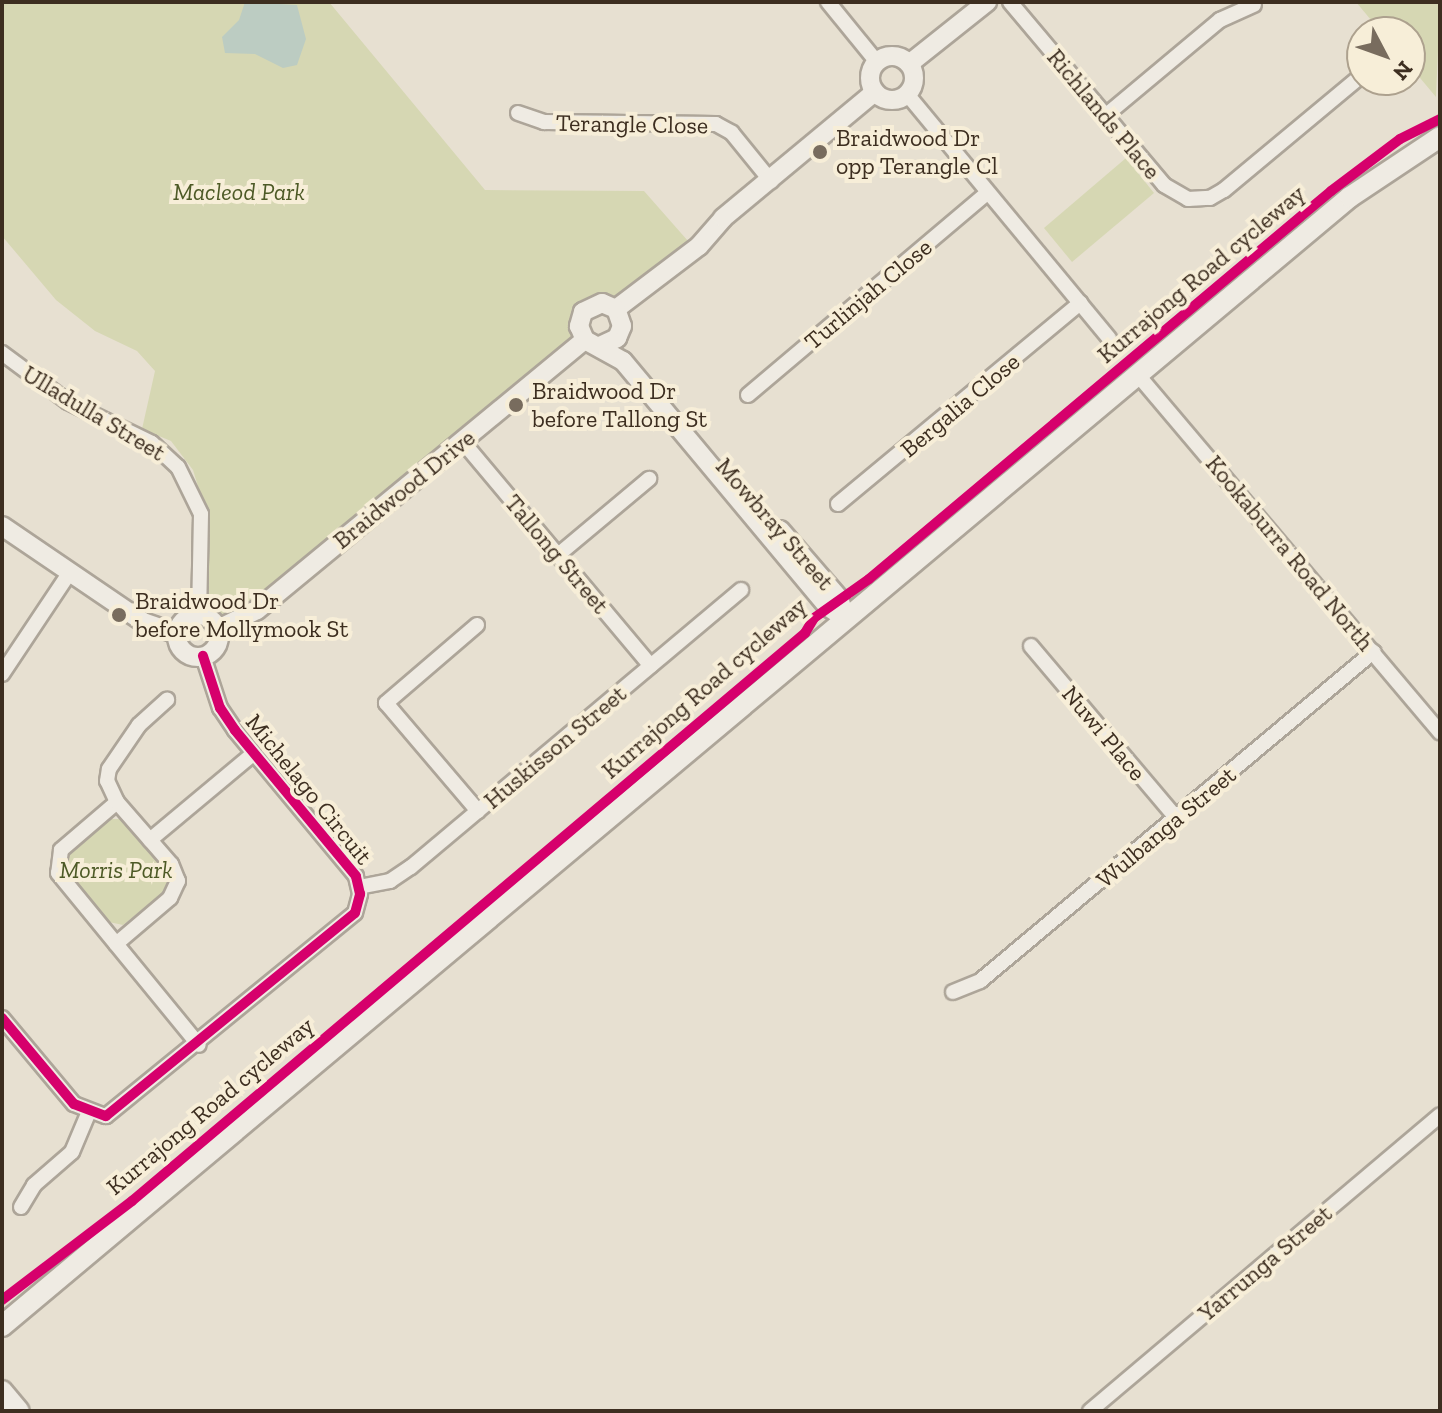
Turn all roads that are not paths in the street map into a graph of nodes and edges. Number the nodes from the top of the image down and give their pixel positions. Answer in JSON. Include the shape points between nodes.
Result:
{"nodes":[{"id":1,"x":828,"y":2,"type":"edge"},
{"id":2,"x":987,"y":2,"type":"edge"},
{"id":3,"x":1010,"y":2,"type":"edge"},
{"id":4,"x":1254,"y":5,"type":"dead end"},
{"id":5,"x":877,"y":62,"type":"junction"},
{"id":6,"x":909,"y":64,"type":"junction"},
{"id":7,"x":1346,"y":88,"type":"edge"},
{"id":8,"x":875,"y":92,"type":"junction"},
{"id":9,"x":907,"y":94,"type":"junction"},
{"id":10,"x":518,"y":113,"type":"dead end"},
{"id":11,"x":1105,"y":116,"type":"junction"},
{"id":12,"x":1440,"y":137,"type":"edge"},
{"id":13,"x":771,"y":181,"type":"junction"},
{"id":14,"x":987,"y":193,"type":"junction"},
{"id":15,"x":1080,"y":303,"type":"junction"},
{"id":16,"x":616,"y":309,"type":"junction"},
{"id":17,"x":620,"y":332,"type":"junction"},
{"id":18,"x":1109,"y":338,"type":"dead end"},
{"id":19,"x":592,"y":343,"type":"junction"},
{"id":20,"x":2,"y":353,"type":"edge"},
{"id":21,"x":1138,"y":375,"type":"junction"},
{"id":22,"x":748,"y":395,"type":"dead end"},
{"id":23,"x":463,"y":442,"type":"junction"},
{"id":24,"x":649,"y":479,"type":"dead end"},
{"id":25,"x":838,"y":504,"type":"dead end"},
{"id":26,"x":2,"y":526,"type":"edge"},
{"id":27,"x":558,"y":555,"type":"junction"},
{"id":28,"x":70,"y":572,"type":"junction"},
{"id":29,"x":741,"y":590,"type":"dead end"},
{"id":30,"x":199,"y":615,"type":"junction"},
{"id":31,"x":845,"y":618,"type":"junction"},
{"id":32,"x":477,"y":625,"type":"dead end"},
{"id":33,"x":218,"y":629,"type":"junction"},
{"id":34,"x":177,"y":634,"type":"junction"},
{"id":35,"x":1031,"y":646,"type":"dead end"},
{"id":36,"x":1373,"y":652,"type":"junction"},
{"id":37,"x":203,"y":656,"type":"junction"},
{"id":38,"x":651,"y":666,"type":"junction"},
{"id":39,"x":2,"y":674,"type":"edge"},
{"id":40,"x":167,"y":700,"type":"dead end"},
{"id":41,"x":1440,"y":732,"type":"edge"},
{"id":42,"x":253,"y":754,"type":"junction"},
{"id":43,"x":117,"y":802,"type":"junction"},
{"id":44,"x":478,"y":811,"type":"junction"},
{"id":45,"x":1177,"y":819,"type":"junction"},
{"id":46,"x":150,"y":840,"type":"junction"},
{"id":47,"x":359,"y":887,"type":"junction"},
{"id":48,"x":116,"y":944,"type":"junction"},
{"id":49,"x":953,"y":992,"type":"dead end"},
{"id":50,"x":2,"y":1018,"type":"edge"},
{"id":51,"x":16,"y":1034,"type":"junction"},
{"id":52,"x":199,"y":1045,"type":"junction"},
{"id":53,"x":2,"y":1046,"type":"edge"},
{"id":54,"x":88,"y":1114,"type":"junction"},
{"id":55,"x":1440,"y":1115,"type":"edge"},
{"id":56,"x":21,"y":1207,"type":"dead end"},
{"id":57,"x":2,"y":1326,"type":"edge"},
{"id":58,"x":2,"y":1391,"type":"edge"},
{"id":59,"x":19,"y":1411,"type":"edge"},
{"id":60,"x":1090,"y":1411,"type":"edge"}],
"edges":[{"from":1,"to":5,"type":"street"},
{"from":2,"to":6,"type":"street"},
{"from":3,"to":11,"type":"street","name":"Richlands Place"},
{"from":4,"to":11,"type":"street","via":[[1220,20]]},
{"from":5,"to":6,"type":"street","via":[[890,56]]},
{"from":5,"to":8,"type":"street","via":[[870,80]]},
{"from":6,"to":9,"type":"street","via":[[914,76]]},
{"from":7,"to":11,"type":"street","name":"Richlands Place","via":[[1224,190],[1205,199],[1183,197],[1164,185]]},
{"from":8,"to":9,"type":"street","via":[[887,99]]},
{"from":8,"to":13,"type":"street"},
{"from":9,"to":14,"type":"street"},
{"from":10,"to":13,"type":"street","name":"Terangle Close","via":[[544,122],[716,124],[732,133]]},
{"from":12,"to":21,"type":"main road","via":[[1350,197]]},
{"from":13,"to":16,"type":"street","via":[[723,218],[694,250]]},
{"from":14,"to":15,"type":"street"},
{"from":14,"to":22,"type":"street","name":"Turlinjah Close"},
{"from":15,"to":18,"type":"street"},
{"from":15,"to":25,"type":"street","name":"Bergalia Close"},
{"from":16,"to":17,"type":"street"},
{"from":16,"to":19,"type":"street","via":[[595,303],[583,312],[579,326]]},
{"from":17,"to":19,"type":"street"},
{"from":17,"to":31,"type":"street","name":"Mowbray Street","via":[[638,362],[839,598]]},
{"from":19,"to":23,"type":"street","name":"Braidwood Drive"},
{"from":19,"to":31,"type":"street","name":"Mowbray Street","via":[[623,361],[828,607]]},
{"from":20,"to":30,"type":"street","name":"Ulladulla Street","via":[[68,402],[152,443],[178,467],[201,514]]},
{"from":21,"to":31,"type":"main road"},
{"from":21,"to":36,"type":"street","name":"Kookaburra Road North"},
{"from":23,"to":27,"type":"street","name":"Tallong Street"},
{"from":23,"to":33,"type":"street","name":"Braidwood Drive","via":[[257,610]]},
{"from":24,"to":27,"type":"street"},
{"from":26,"to":28,"type":"street"},
{"from":27,"to":38,"type":"street","name":"Tallong Street"},
{"from":28,"to":34,"type":"street","via":[[143,622]]},
{"from":28,"to":39,"type":"street"},
{"from":29,"to":38,"type":"street","name":"Huskisson Street"},
{"from":30,"to":33,"type":"street"},
{"from":30,"to":34,"type":"street","via":[[187,619]]},
{"from":31,"to":57,"type":"main road"},
{"from":32,"to":44,"type":"street","via":[[386,703]]},
{"from":33,"to":37,"type":"street","via":[[218,643]]},
{"from":34,"to":37,"type":"street","via":[[182,650]]},
{"from":35,"to":45,"type":"street","name":"Nuwi Place"},
{"from":36,"to":41,"type":"street","name":"Kookaburra Road North"},
{"from":36,"to":45,"type":"street","name":"Wulbanga Street"},
{"from":37,"to":42,"type":"street","name":"Michelago Circuit","via":[[220,708]]},
{"from":38,"to":44,"type":"street","name":"Huskisson Street"},
{"from":40,"to":43,"type":"street","via":[[148,713],[109,769],[109,787]]},
{"from":42,"to":46,"type":"street"},
{"from":42,"to":47,"type":"street","name":"Michelago Circuit","via":[[348,865]]},
{"from":43,"to":46,"type":"street"},
{"from":43,"to":48,"type":"street","via":[[56,860],[61,879]]},
{"from":44,"to":47,"type":"street","name":"Huskisson Street","via":[[396,878]]},
{"from":45,"to":49,"type":"street","name":"Wulbanga Street","via":[[980,981]]},
{"from":46,"to":48,"type":"street","via":[[175,870],[177,887]]},
{"from":47,"to":52,"type":"street","name":"Michelago Circuit","via":[[351,917]]},
{"from":48,"to":52,"type":"street"},
{"from":50,"to":51,"type":"street"},
{"from":51,"to":53,"type":"street"},
{"from":51,"to":54,"type":"street"},
{"from":52,"to":54,"type":"street","name":"Michelago Circuit","via":[[116,1112]]},
{"from":54,"to":56,"type":"street","via":[[72,1152],[34,1185]]},
{"from":55,"to":60,"type":"street","name":"Yarrunga Street"},
{"from":58,"to":59,"type":"main road"}]}
